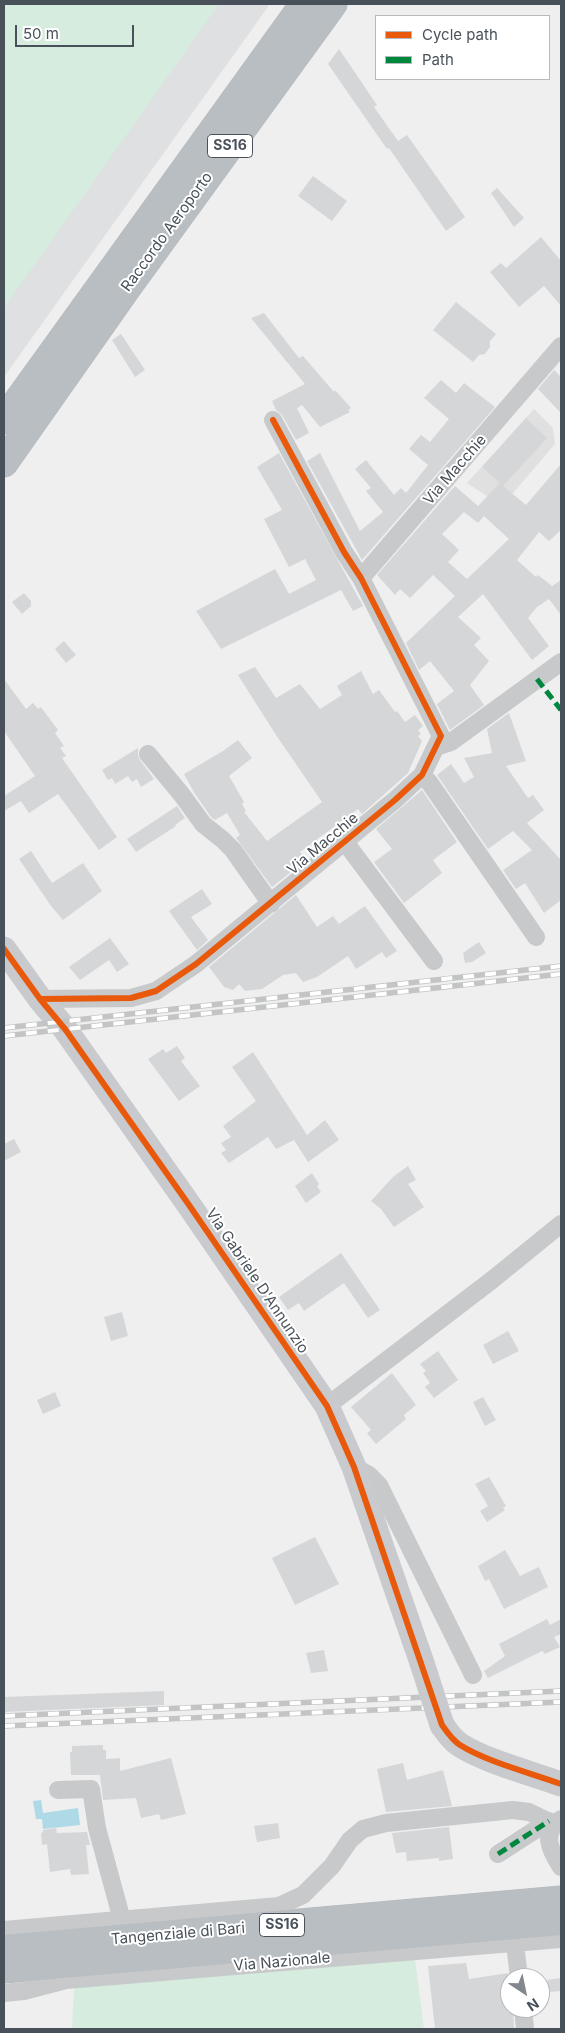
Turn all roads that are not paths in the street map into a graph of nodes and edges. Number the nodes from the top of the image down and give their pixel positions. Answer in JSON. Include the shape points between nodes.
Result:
{"nodes":[{"id":1,"x":304,"y":4,"type":"edge"},
{"id":2,"x":333,"y":4,"type":"edge"},
{"id":3,"x":561,"y":346,"type":"edge"},
{"id":4,"x":4,"y":420,"type":"edge"},
{"id":5,"x":273,"y":420,"type":"dead end"},
{"id":6,"x":4,"y":463,"type":"edge"},
{"id":7,"x":361,"y":578,"type":"junction"},
{"id":8,"x":561,"y":662,"type":"edge"},
{"id":9,"x":436,"y":746,"type":"junction"},
{"id":10,"x":148,"y":754,"type":"dead end"},
{"id":11,"x":422,"y":775,"type":"junction"},
{"id":12,"x":345,"y":842,"type":"junction"},
{"id":13,"x":271,"y":904,"type":"junction"},
{"id":14,"x":536,"y":937,"type":"dead end"},
{"id":15,"x":4,"y":949,"type":"edge"},
{"id":16,"x":434,"y":961,"type":"dead end"},
{"id":17,"x":40,"y":999,"type":"junction"},
{"id":18,"x":561,"y":1224,"type":"edge"},
{"id":19,"x":327,"y":1406,"type":"junction"},
{"id":20,"x":354,"y":1467,"type":"junction"},
{"id":21,"x":473,"y":1675,"type":"dead end"},
{"id":22,"x":561,"y":1784,"type":"edge"},
{"id":23,"x":58,"y":1790,"type":"dead end"},
{"id":24,"x":555,"y":1821,"type":"edge"},
{"id":25,"x":498,"y":1854,"type":"dead end"},
{"id":26,"x":561,"y":1867,"type":"edge"},
{"id":27,"x":561,"y":1900,"type":"edge"},
{"id":28,"x":122,"y":1920,"type":"junction"},
{"id":29,"x":561,"y":1921,"type":"edge"},
{"id":30,"x":4,"y":1930,"type":"edge"},
{"id":31,"x":561,"y":1939,"type":"edge"},
{"id":32,"x":515,"y":1943,"type":"junction"},
{"id":33,"x":4,"y":1949,"type":"edge"},
{"id":34,"x":74,"y":1963,"type":"junction"},
{"id":35,"x":518,"y":1968,"type":"edge"},
{"id":36,"x":4,"y":1969,"type":"edge"},
{"id":37,"x":4,"y":1981,"type":"edge"},
{"id":38,"x":4,"y":1993,"type":"edge"}],
"edges":[{"from":1,"to":4,"type":"highway","name":"Raccordo Aeroporto","number":"SS16"},
{"from":2,"to":6,"type":"highway","name":"Raccordo Aeroporto","number":"SS16","via":[[132,280]]},
{"from":3,"to":7,"type":"street","name":"Via Macchie"},
{"from":5,"to":7,"type":"street"},
{"from":7,"to":9,"type":"street","name":"Via Macchie","via":[[441,736]]},
{"from":8,"to":9,"type":"street","via":[[451,742]]},
{"from":9,"to":11,"type":"street","name":"Via Macchie"},
{"from":10,"to":13,"type":"street","via":[[203,824],[233,850]]},
{"from":11,"to":12,"type":"street","name":"Via Macchie"},
{"from":11,"to":14,"type":"street"},
{"from":12,"to":13,"type":"street","name":"Via Macchie"},
{"from":12,"to":16,"type":"street"},
{"from":13,"to":17,"type":"street","name":"Via Macchie","via":[[196,964],[156,991],[130,998]]},
{"from":15,"to":17,"type":"street","name":"Via Gabriele D'Annunzio"},
{"from":17,"to":19,"type":"street","name":"Via Gabriele D'Annunzio","via":[[65,1029],[178,1189]]},
{"from":18,"to":19,"type":"street"},
{"from":19,"to":20,"type":"street","name":"Via Gabriele D'Annunzio"},
{"from":20,"to":21,"type":"street","via":[[379,1485]]},
{"from":20,"to":22,"type":"street","name":"Via Gabriele D'Annunzio","bridge":true,"via":[[442,1725],[460,1745],[482,1756]]},
{"from":23,"to":28,"type":"street","via":[[91,1790],[97,1828]]},
{"from":24,"to":25,"type":"street"},
{"from":24,"to":26,"type":"street","via":[[549,1835],[550,1847]]},
{"from":24,"to":28,"type":"street","via":[[513,1810],[386,1823],[362,1829],[303,1895],[279,1906]]},
{"from":27,"to":33,"type":"highway","name":"Tangenziale di Bari","number":"SS16"},
{"from":28,"to":30,"type":"street"},
{"from":29,"to":34,"type":"highway","name":"Tangenziale di Bari","number":"SS16"},
{"from":31,"to":32,"type":"street","name":"Via Nazionale"},
{"from":32,"to":35,"type":"street"},
{"from":32,"to":38,"type":"street","name":"Via Nazionale","via":[[66,1980]]},
{"from":34,"to":36,"type":"highway","name":"Tangenziale di Bari","number":"SS16"},
{"from":34,"to":37,"type":"highway"}]}
